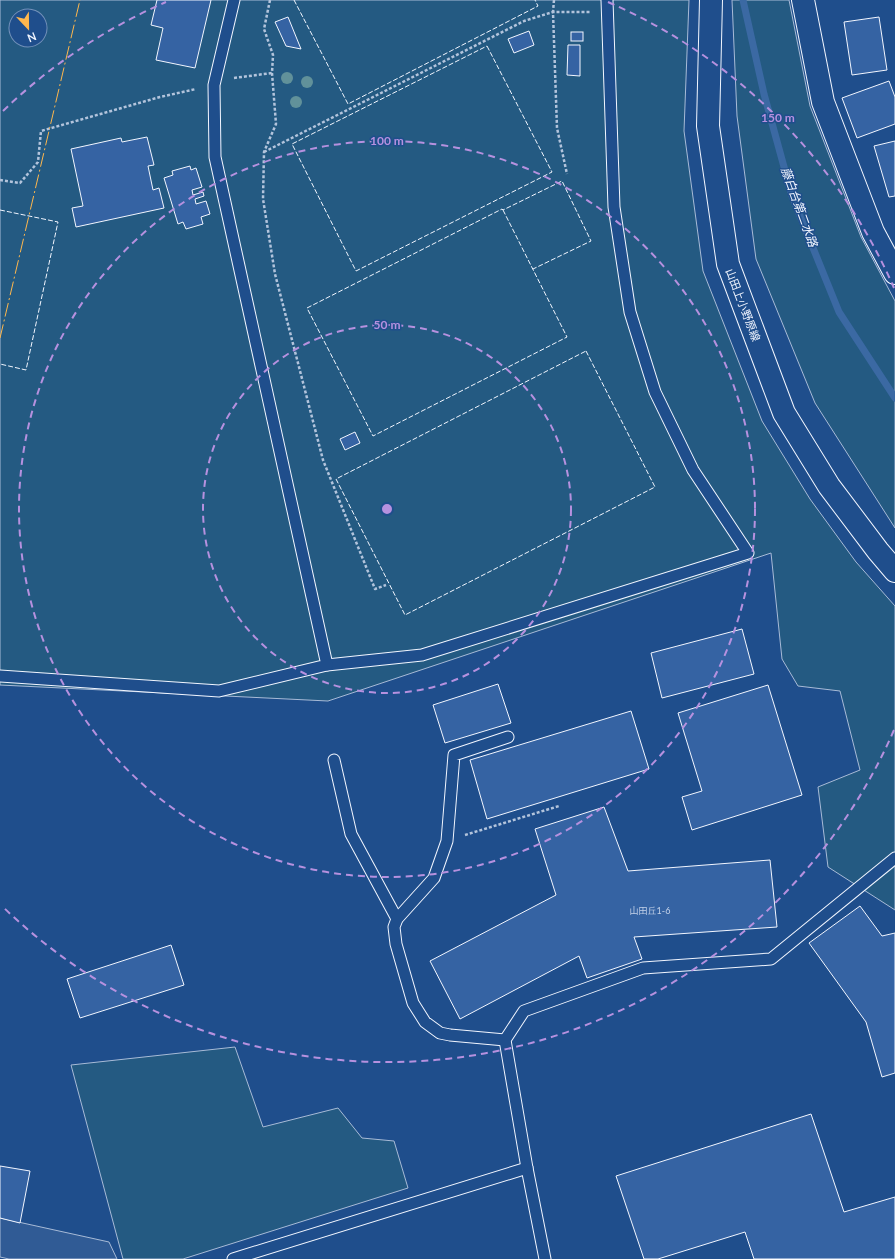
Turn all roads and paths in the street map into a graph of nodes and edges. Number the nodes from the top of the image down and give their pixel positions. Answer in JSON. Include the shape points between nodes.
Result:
{"nodes":[{"id":1,"x":234,"y":0,"type":"edge"},
{"id":2,"x":270,"y":0,"type":"edge"},
{"id":3,"x":554,"y":0,"type":"edge"},
{"id":4,"x":607,"y":0,"type":"edge"},
{"id":5,"x":711,"y":0,"type":"edge"},
{"id":6,"x":803,"y":0,"type":"edge"},
{"id":7,"x":553,"y":12,"type":"junction"},
{"id":8,"x":607,"y":12,"type":"junction"},
{"id":9,"x":272,"y":73,"type":"junction"},
{"id":10,"x":214,"y":85,"type":"junction"},
{"id":11,"x":184,"y":91,"type":"dead end"},
{"id":12,"x":264,"y":152,"type":"junction"},
{"id":13,"x":567,"y":174,"type":"dead end"},
{"id":14,"x":0,"y":180,"type":"edge"},
{"id":15,"x":895,"y":272,"type":"edge"},
{"id":16,"x":895,"y":571,"type":"edge"},
{"id":17,"x":386,"y":585,"type":"dead end"},
{"id":18,"x":327,"y":665,"type":"junction"},
{"id":19,"x":0,"y":676,"type":"edge"},
{"id":20,"x":508,"y":737,"type":"dead end"},
{"id":21,"x":334,"y":760,"type":"dead end"},
{"id":22,"x":559,"y":806,"type":"dead end"},
{"id":23,"x":447,"y":841,"type":"junction"},
{"id":24,"x":895,"y":858,"type":"edge"},
{"id":25,"x":397,"y":919,"type":"junction"},
{"id":26,"x":505,"y":1040,"type":"junction"},
{"id":27,"x":527,"y":1168,"type":"junction"},
{"id":28,"x":234,"y":1259,"type":"edge"},
{"id":29,"x":545,"y":1259,"type":"edge"}],
"edges":[{"from":1,"to":10,"type":"lane"},
{"from":2,"to":9,"type":"path","via":[[264,29],[273,55]]},
{"from":3,"to":7,"type":"path"},
{"from":4,"to":8,"type":"lane"},
{"from":5,"to":16,"type":"main road","name":"山田上小野原線","via":[[708,126],[728,264],[784,413],[829,486]]},
{"from":6,"to":15,"type":"main road","via":[[823,102],[873,232]]},
{"from":7,"to":8,"type":"path"},
{"from":7,"to":12,"type":"path","via":[[524,20]]},
{"from":7,"to":13,"type":"path","via":[[557,128]]},
{"from":8,"to":18,"type":"lane","via":[[614,207],[630,312],[655,392],[693,470],[748,553],[422,655]]},
{"from":9,"to":10,"type":"path","via":[[237,77]]},
{"from":9,"to":12,"type":"path","via":[[276,124]]},
{"from":10,"to":18,"type":"lane","via":[[215,157]]},
{"from":11,"to":14,"type":"path","via":[[41,132],[38,162],[20,183]]},
{"from":12,"to":17,"type":"path","via":[[263,199],[275,274],[323,460],[374,589]]},
{"from":18,"to":19,"type":"lane","via":[[219,691]]},
{"from":20,"to":23,"type":"lane","via":[[454,755]]},
{"from":21,"to":25,"type":"lane","via":[[351,834]]},
{"from":22,"to":23,"type":"path"},
{"from":23,"to":25,"type":"lane","via":[[434,878]]},
{"from":24,"to":26,"type":"lane","via":[[772,958],[643,968],[524,1010]]},
{"from":25,"to":26,"type":"lane","via":[[394,927],[396,944],[413,1003],[425,1022],[440,1033],[450,1036]]},
{"from":26,"to":27,"type":"lane"},
{"from":27,"to":28,"type":"lane"},
{"from":27,"to":29,"type":"lane"}]}
